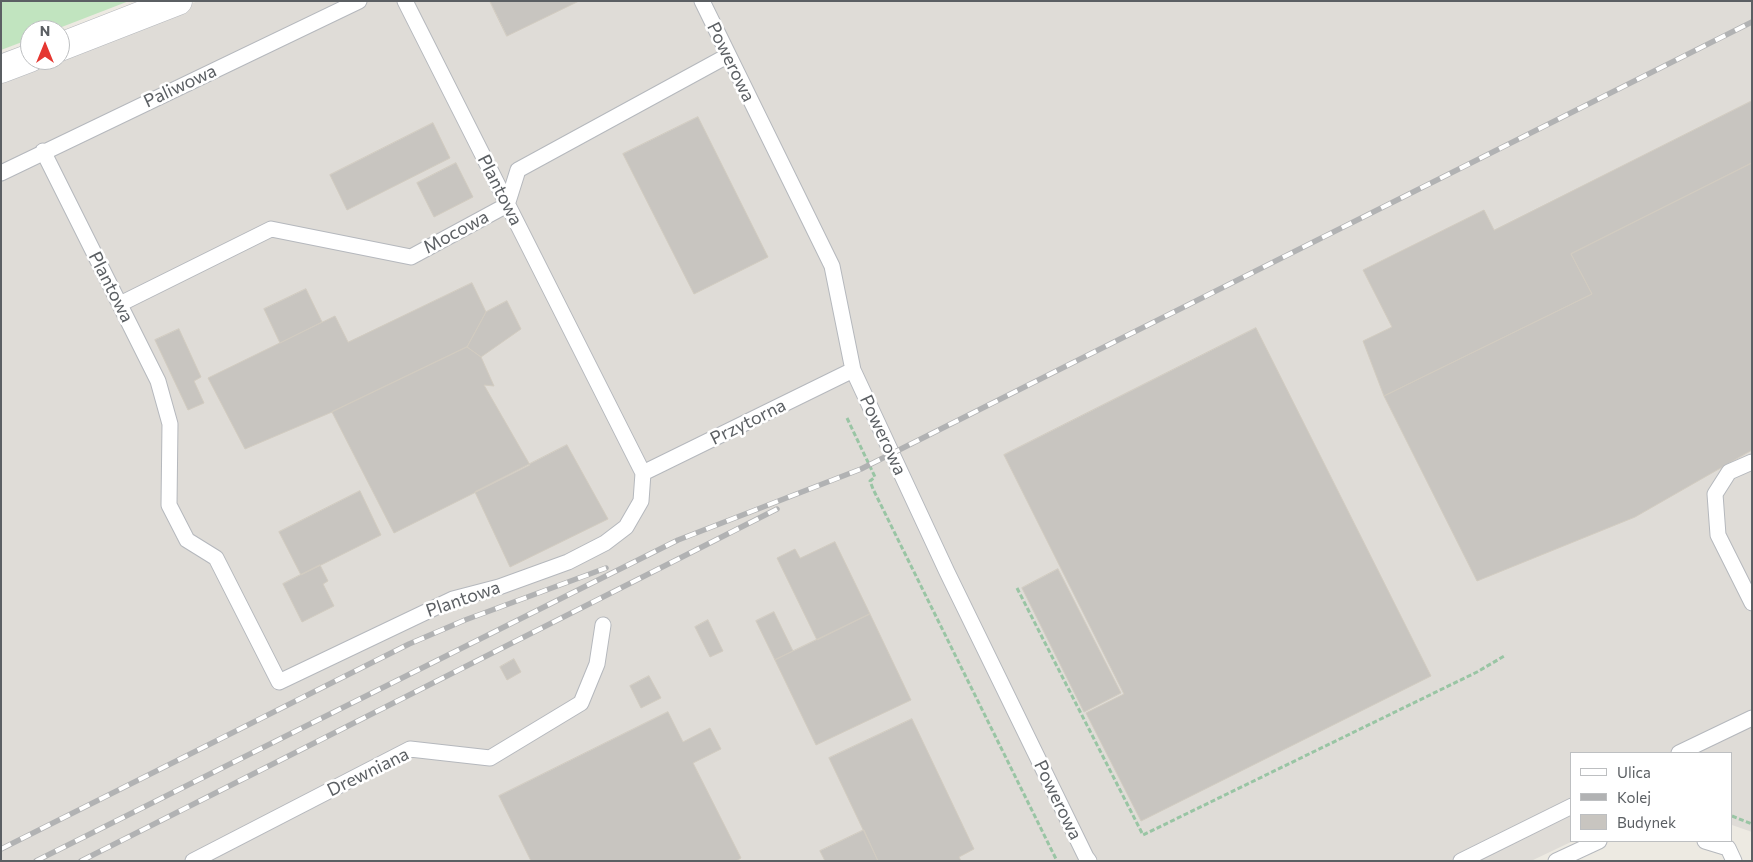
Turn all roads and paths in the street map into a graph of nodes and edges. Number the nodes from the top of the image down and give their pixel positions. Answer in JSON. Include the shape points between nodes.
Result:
{"nodes":[{"id":1,"x":178,"y":1,"type":"edge"},
{"id":2,"x":359,"y":1,"type":"edge"},
{"id":3,"x":405,"y":1,"type":"edge"},
{"id":4,"x":702,"y":1,"type":"edge"},
{"id":5,"x":70,"y":43,"type":"edge"},
{"id":6,"x":727,"y":56,"type":"junction"},
{"id":7,"x":20,"y":62,"type":"edge"},
{"id":8,"x":1,"y":70,"type":"edge"},
{"id":9,"x":44,"y":151,"type":"junction"},
{"id":10,"x":1,"y":173,"type":"edge"},
{"id":11,"x":508,"y":205,"type":"junction"},
{"id":12,"x":120,"y":304,"type":"junction"},
{"id":13,"x":853,"y":370,"type":"junction"},
{"id":14,"x":847,"y":418,"type":"dead end"},
{"id":15,"x":1752,"y":462,"type":"edge"},
{"id":16,"x":643,"y":473,"type":"junction"},
{"id":17,"x":1736,"y":570,"type":"junction"},
{"id":18,"x":1752,"y":573,"type":"edge"},
{"id":19,"x":1016,"y":588,"type":"dead end"},
{"id":20,"x":1752,"y":603,"type":"edge"},
{"id":21,"x":603,"y":625,"type":"dead end"},
{"id":22,"x":1506,"y":655,"type":"dead end"},
{"id":23,"x":1752,"y":718,"type":"edge"},
{"id":24,"x":1681,"y":752,"type":"edge"},
{"id":25,"x":1570,"y":807,"type":"edge"},
{"id":26,"x":1733,"y":816,"type":"edge"},
{"id":27,"x":1752,"y":824,"type":"edge"},
{"id":28,"x":1597,"y":842,"type":"edge"},
{"id":29,"x":1708,"y":842,"type":"edge"},
{"id":30,"x":193,"y":861,"type":"edge"},
{"id":31,"x":1057,"y":861,"type":"edge"},
{"id":32,"x":1089,"y":861,"type":"edge"},
{"id":33,"x":1461,"y":861,"type":"edge"},
{"id":34,"x":1556,"y":861,"type":"edge"},
{"id":35,"x":1734,"y":861,"type":"edge"}],
"edges":[{"from":1,"to":5,"type":"street"},
{"from":2,"to":9,"type":"lane","name":"Paliwowa"},
{"from":3,"to":11,"type":"lane","name":"Plantowa"},
{"from":4,"to":6,"type":"lane","name":"Powerowa"},
{"from":6,"to":11,"type":"lane","name":"Mocowa","via":[[518,170]]},
{"from":6,"to":13,"type":"lane","name":"Powerowa","via":[[832,266]]},
{"from":7,"to":8,"type":"street"},
{"from":9,"to":10,"type":"lane","name":"Paliwowa"},
{"from":9,"to":12,"type":"lane","name":"Plantowa"},
{"from":11,"to":12,"type":"lane","name":"Mocowa","via":[[411,257],[271,229]]},
{"from":11,"to":16,"type":"lane","name":"Plantowa"},
{"from":12,"to":16,"type":"lane","name":"Plantowa","via":[[158,381],[170,424],[169,505],[187,540],[216,558],[279,682],[453,599],[500,587],[568,562],[605,544],[626,527],[641,501]]},
{"from":13,"to":16,"type":"lane","name":"Przytorna"},
{"from":13,"to":32,"type":"lane","name":"Powerowa","via":[[947,572]]},
{"from":14,"to":31,"type":"path","via":[[875,477],[870,481],[873,489]]},
{"from":15,"to":17,"type":"lane","via":[[1729,472],[1715,494],[1718,535]]},
{"from":17,"to":18,"type":"lane"},
{"from":17,"to":20,"type":"lane"},
{"from":19,"to":22,"type":"path","via":[[1144,835]]},
{"from":21,"to":30,"type":"lane","name":"Drewniana","via":[[597,664],[581,703],[490,758],[410,749]]},
{"from":23,"to":24,"type":"lane"},
{"from":25,"to":33,"type":"lane"},
{"from":26,"to":27,"type":"path"},
{"from":28,"to":34,"type":"lane"},
{"from":29,"to":35,"type":"lane","via":[[1728,848]]}]}
